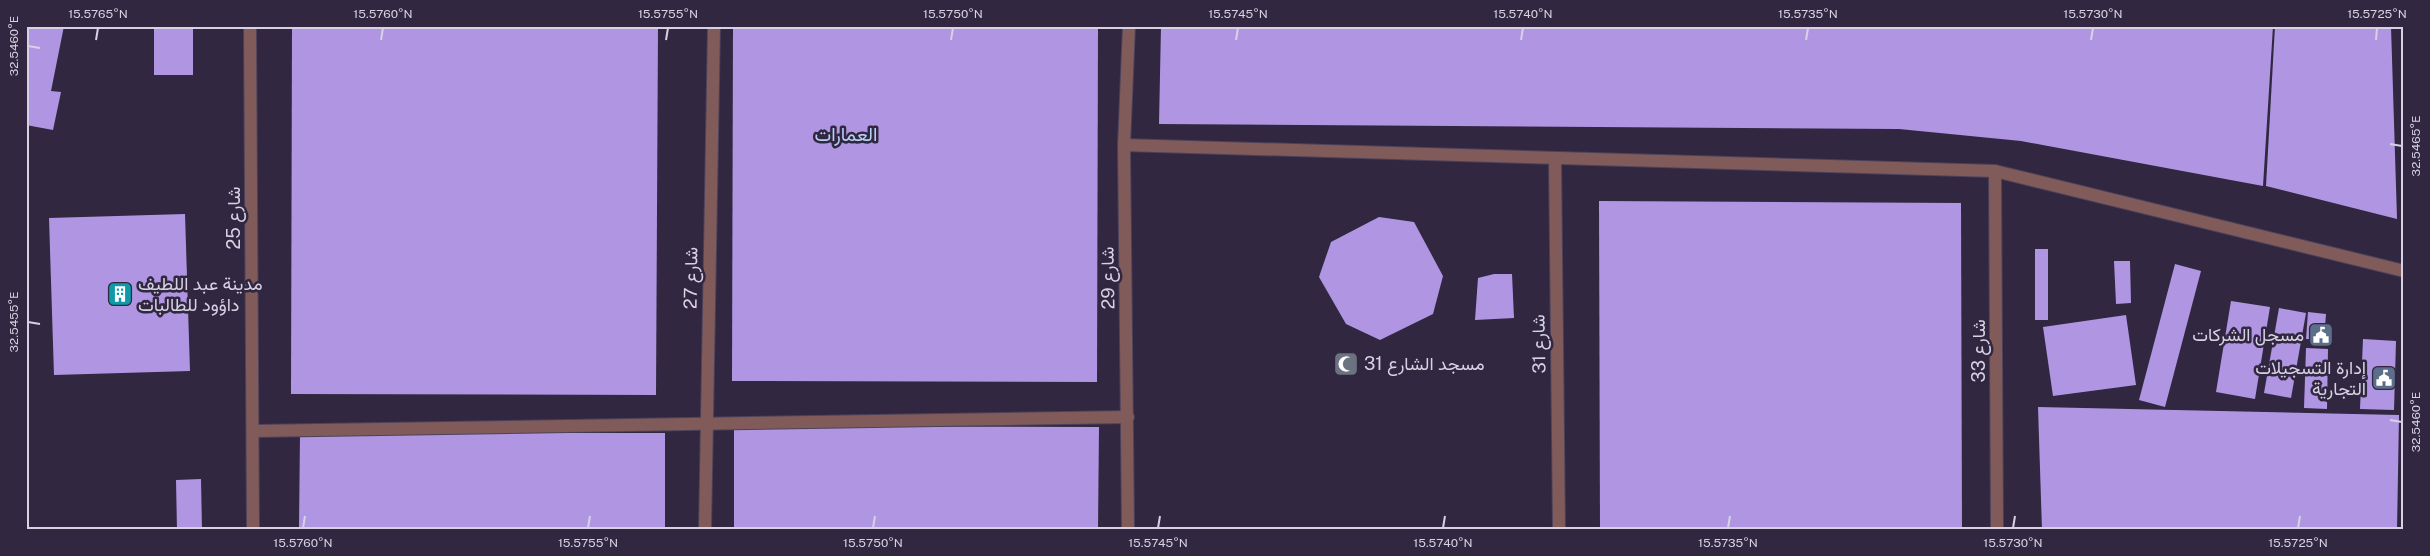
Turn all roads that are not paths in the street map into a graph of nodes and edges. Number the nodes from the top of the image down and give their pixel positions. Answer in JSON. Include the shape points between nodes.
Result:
{"nodes":[{"id":1,"x":250,"y":26,"type":"edge"},
{"id":2,"x":714,"y":26,"type":"edge"},
{"id":3,"x":1129,"y":26,"type":"edge"},
{"id":4,"x":1124,"y":145,"type":"junction"},
{"id":5,"x":1555,"y":158,"type":"junction"},
{"id":6,"x":1995,"y":171,"type":"junction"},
{"id":7,"x":2404,"y":271,"type":"edge"},
{"id":8,"x":1128,"y":416,"type":"junction"},
{"id":9,"x":706,"y":422,"type":"junction"},
{"id":10,"x":253,"y":431,"type":"junction"},
{"id":11,"x":253,"y":530,"type":"edge"},
{"id":12,"x":705,"y":530,"type":"edge"},
{"id":13,"x":1128,"y":530,"type":"edge"},
{"id":14,"x":1558,"y":530,"type":"edge"},
{"id":15,"x":1997,"y":530,"type":"edge"}],
"edges":[{"from":1,"to":10,"type":"street","name":"شارع 25"},
{"from":2,"to":9,"type":"street","name":"شارع 27"},
{"from":3,"to":4,"type":"street","name":"شارع 29"},
{"from":4,"to":5,"type":"street"},
{"from":4,"to":8,"type":"street","name":"شارع 29"},
{"from":5,"to":6,"type":"street"},
{"from":5,"to":14,"type":"street","name":"شارع 31"},
{"from":6,"to":7,"type":"street"},
{"from":6,"to":15,"type":"street","name":"شارع 33"},
{"from":8,"to":9,"type":"street"},
{"from":8,"to":13,"type":"street","name":"شارع 29"},
{"from":9,"to":10,"type":"street"},
{"from":9,"to":12,"type":"street","name":"شارع 27"},
{"from":10,"to":11,"type":"street","name":"شارع 25"}]}
